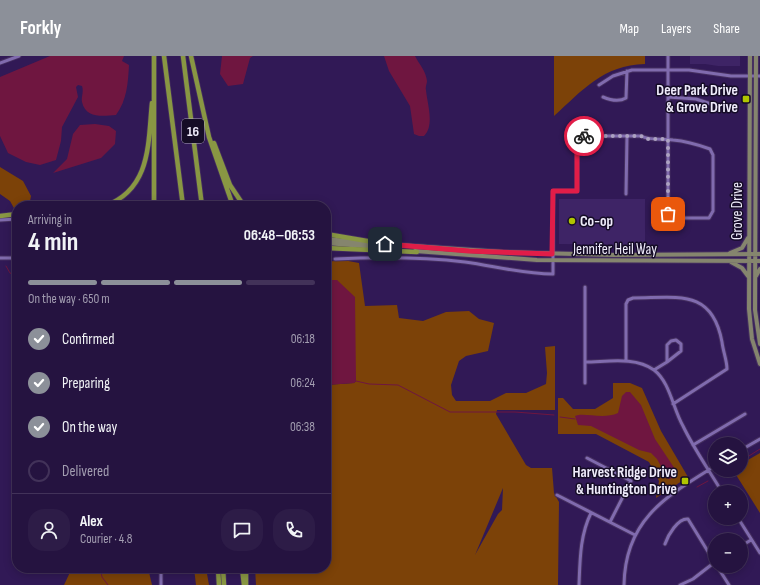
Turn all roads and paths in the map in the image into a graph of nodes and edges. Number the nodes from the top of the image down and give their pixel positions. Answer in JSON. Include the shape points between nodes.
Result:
{"nodes":[{"id":1,"x":19,"y":56,"type":"edge"},
{"id":2,"x":154,"y":56,"type":"edge"},
{"id":3,"x":164,"y":56,"type":"edge"},
{"id":4,"x":183,"y":56,"type":"edge"},
{"id":5,"x":191,"y":56,"type":"edge"},
{"id":6,"x":668,"y":56,"type":"edge"},
{"id":7,"x":750,"y":56,"type":"edge"},
{"id":8,"x":756,"y":56,"type":"edge"},
{"id":9,"x":0,"y":63,"type":"edge"},
{"id":10,"x":668,"y":70,"type":"junction"},
{"id":11,"x":627,"y":71,"type":"junction"},
{"id":12,"x":750,"y":76,"type":"junction"},
{"id":13,"x":758,"y":76,"type":"edge"},
{"id":14,"x":599,"y":85,"type":"dead end"},
{"id":15,"x":155,"y":88,"type":"junction"},
{"id":16,"x":603,"y":97,"type":"dead end"},
{"id":17,"x":668,"y":97,"type":"junction"},
{"id":18,"x":711,"y":104,"type":"dead end"},
{"id":19,"x":203,"y":114,"type":"junction"},
{"id":20,"x":627,"y":136,"type":"junction"},
{"id":21,"x":668,"y":139,"type":"junction"},
{"id":22,"x":626,"y":194,"type":"dead end"},
{"id":23,"x":115,"y":201,"type":"edge"},
{"id":24,"x":154,"y":201,"type":"edge"},
{"id":25,"x":182,"y":201,"type":"edge"},
{"id":26,"x":201,"y":201,"type":"edge"},
{"id":27,"x":231,"y":201,"type":"edge"},
{"id":28,"x":241,"y":201,"type":"edge"},
{"id":29,"x":12,"y":215,"type":"edge"},
{"id":30,"x":0,"y":216,"type":"edge"},
{"id":31,"x":12,"y":219,"type":"edge"},
{"id":32,"x":0,"y":220,"type":"edge"},
{"id":33,"x":331,"y":235,"type":"edge"},
{"id":34,"x":755,"y":235,"type":"junction"},
{"id":35,"x":749,"y":236,"type":"junction"},
{"id":36,"x":331,"y":239,"type":"edge"},
{"id":37,"x":331,"y":243,"type":"edge"},
{"id":38,"x":385,"y":244,"type":"junction"},
{"id":39,"x":760,"y":244,"type":"edge"},
{"id":40,"x":331,"y":248,"type":"edge"},
{"id":41,"x":417,"y":252,"type":"junction"},
{"id":42,"x":552,"y":254,"type":"junction"},
{"id":43,"x":726,"y":254,"type":"junction"},
{"id":44,"x":749,"y":254,"type":"junction"},
{"id":45,"x":758,"y":254,"type":"edge"},
{"id":46,"x":0,"y":258,"type":"edge"},
{"id":47,"x":12,"y":258,"type":"edge"},
{"id":48,"x":335,"y":259,"type":"dead end"},
{"id":49,"x":552,"y":260,"type":"junction"},
{"id":50,"x":727,"y":261,"type":"junction"},
{"id":51,"x":749,"y":261,"type":"junction"},
{"id":52,"x":758,"y":261,"type":"edge"},
{"id":53,"x":760,"y":269,"type":"edge"},
{"id":54,"x":755,"y":278,"type":"junction"},
{"id":55,"x":749,"y":279,"type":"junction"},
{"id":56,"x":585,"y":286,"type":"dead end"},
{"id":57,"x":760,"y":344,"type":"edge"},
{"id":58,"x":626,"y":361,"type":"junction"},
{"id":59,"x":585,"y":362,"type":"junction"},
{"id":60,"x":667,"y":362,"type":"junction"},
{"id":61,"x":760,"y":364,"type":"edge"},
{"id":62,"x":654,"y":370,"type":"junction"},
{"id":63,"x":585,"y":383,"type":"dead end"},
{"id":64,"x":673,"y":404,"type":"junction"},
{"id":65,"x":745,"y":414,"type":"dead end"},
{"id":66,"x":760,"y":438,"type":"edge"},
{"id":67,"x":693,"y":445,"type":"junction"},
{"id":68,"x":748,"y":445,"type":"edge"},
{"id":69,"x":587,"y":458,"type":"dead end"},
{"id":70,"x":708,"y":470,"type":"joint"},
{"id":71,"x":557,"y":495,"type":"dead end"},
{"id":72,"x":591,"y":513,"type":"junction"},
{"id":73,"x":610,"y":522,"type":"junction"},
{"id":74,"x":742,"y":525,"type":"edge"},
{"id":75,"x":635,"y":535,"type":"junction"},
{"id":76,"x":751,"y":540,"type":"junction"},
{"id":77,"x":748,"y":542,"type":"edge"},
{"id":78,"x":665,"y":544,"type":"dead end"},
{"id":79,"x":708,"y":551,"type":"edge"},
{"id":80,"x":760,"y":553,"type":"edge"},
{"id":81,"x":708,"y":567,"type":"edge"},
{"id":82,"x":161,"y":573,"type":"edge"},
{"id":83,"x":218,"y":573,"type":"edge"},
{"id":84,"x":223,"y":573,"type":"edge"},
{"id":85,"x":243,"y":573,"type":"edge"},
{"id":86,"x":246,"y":573,"type":"edge"},
{"id":87,"x":721,"y":573,"type":"edge"},
{"id":88,"x":161,"y":585,"type":"edge"},
{"id":89,"x":219,"y":585,"type":"edge"},
{"id":90,"x":224,"y":585,"type":"edge"},
{"id":91,"x":245,"y":585,"type":"edge"},
{"id":92,"x":580,"y":585,"type":"edge"},
{"id":93,"x":624,"y":585,"type":"edge"},
{"id":94,"x":680,"y":585,"type":"edge"},
{"id":95,"x":729,"y":585,"type":"edge"}],
"edges":[{"from":1,"to":9,"type":"street"},
{"from":2,"to":15,"type":"highway"},
{"from":3,"to":25,"type":"highway","number":"16"},
{"from":4,"to":26,"type":"highway","number":"16"},
{"from":5,"to":19,"type":"highway"},
{"from":6,"to":10,"type":"street"},
{"from":7,"to":12,"type":"main road","name":"Grove Drive"},
{"from":8,"to":13,"type":"main road","name":"Grove Drive"},
{"from":10,"to":11,"type":"street"},
{"from":10,"to":12,"type":"street"},
{"from":10,"to":17,"type":"street"},
{"from":11,"to":14,"type":"street"},
{"from":11,"to":16,"type":"street","via":[[626,98],[611,100]]},
{"from":12,"to":13,"type":"street"},
{"from":12,"to":35,"type":"main road","name":"Grove Drive"},
{"from":13,"to":34,"type":"main road","name":"Grove Drive"},
{"from":15,"to":23,"type":"highway","via":[[142,171],[136,184]]},
{"from":15,"to":24,"type":"highway"},
{"from":17,"to":18,"type":"street","via":[[696,99]]},
{"from":17,"to":21,"type":"street"},
{"from":19,"to":27,"type":"highway"},
{"from":19,"to":28,"type":"highway","via":[[230,185]]},
{"from":20,"to":21,"type":"street"},
{"from":20,"to":22,"type":"street"},
{"from":20,"to":42,"type":"street","via":[[579,138],[577,191],[553,191]]},
{"from":21,"to":21,"type":"street","via":[[712,150],[712,215],[707,218],[669,216]]},
{"from":29,"to":30,"type":"highway"},
{"from":31,"to":32,"type":"street"},
{"from":33,"to":38,"type":"highway"},
{"from":34,"to":39,"type":"main road"},
{"from":34,"to":45,"type":"main road","name":"Grove Drive"},
{"from":35,"to":43,"type":"main road","via":[[742,248]]},
{"from":35,"to":44,"type":"main road","name":"Grove Drive"},
{"from":36,"to":38,"type":"main road","name":"Jennifer Heil Way"},
{"from":37,"to":41,"type":"main road","name":"Jennifer Heil Way"},
{"from":38,"to":42,"type":"main road","name":"Jennifer Heil Way"},
{"from":40,"to":41,"type":"highway"},
{"from":41,"to":49,"type":"main road","name":"Jennifer Heil Way"},
{"from":42,"to":43,"type":"main road","name":"Jennifer Heil Way"},
{"from":42,"to":49,"type":"street"},
{"from":43,"to":44,"type":"main road","name":"Jennifer Heil Way"},
{"from":44,"to":45,"type":"main road","name":"Jennifer Heil Way"},
{"from":44,"to":51,"type":"main road","name":"Grove Drive"},
{"from":45,"to":52,"type":"main road","name":"Grove Drive"},
{"from":46,"to":47,"type":"street"},
{"from":48,"to":49,"type":"street","via":[[429,259],[465,262],[528,273],[553,274]]},
{"from":49,"to":50,"type":"main road","name":"Jennifer Heil Way"},
{"from":50,"to":51,"type":"main road","name":"Jennifer Heil Way"},
{"from":50,"to":55,"type":"main road","via":[[742,268]]},
{"from":51,"to":52,"type":"main road","name":"Jennifer Heil Way"},
{"from":51,"to":55,"type":"main road","name":"Grove Drive"},
{"from":52,"to":54,"type":"main road","name":"Grove Drive"},
{"from":53,"to":54,"type":"main road"},
{"from":54,"to":57,"type":"main road","name":"Grove Drive"},
{"from":55,"to":61,"type":"main road","name":"Grove Drive","via":[[750,328]]},
{"from":56,"to":59,"type":"street"},
{"from":58,"to":59,"type":"street"},
{"from":58,"to":62,"type":"street","via":[[645,365]]},
{"from":58,"to":64,"type":"street","via":[[628,300],[683,298],[696,301],[705,307],[718,324],[727,369]]},
{"from":59,"to":63,"type":"street"},
{"from":60,"to":60,"type":"street","via":[[681,351],[679,341],[673,340],[667,345]]},
{"from":60,"to":62,"type":"street"},
{"from":62,"to":64,"type":"street","via":[[664,382]]},
{"from":64,"to":67,"type":"street"},
{"from":65,"to":67,"type":"street"},
{"from":66,"to":68,"type":"street"},
{"from":67,"to":70,"type":"street"},
{"from":69,"to":73,"type":"street","via":[[631,481]]},
{"from":70,"to":75,"type":"street","via":[[660,502]]},
{"from":71,"to":72,"type":"street"},
{"from":72,"to":73,"type":"street"},
{"from":72,"to":92,"type":"street","via":[[582,540]]},
{"from":73,"to":75,"type":"street"},
{"from":74,"to":76,"type":"street"},
{"from":75,"to":93,"type":"street","via":[[625,562]]},
{"from":76,"to":77,"type":"street"},
{"from":76,"to":80,"type":"street"},
{"from":78,"to":79,"type":"street","via":[[674,528],[686,518]]},
{"from":81,"to":94,"type":"street"},
{"from":82,"to":88,"type":"street"},
{"from":83,"to":89,"type":"highway"},
{"from":84,"to":90,"type":"highway"},
{"from":85,"to":91,"type":"highway"},
{"from":86,"to":91,"type":"highway"},
{"from":87,"to":95,"type":"street"}]}
